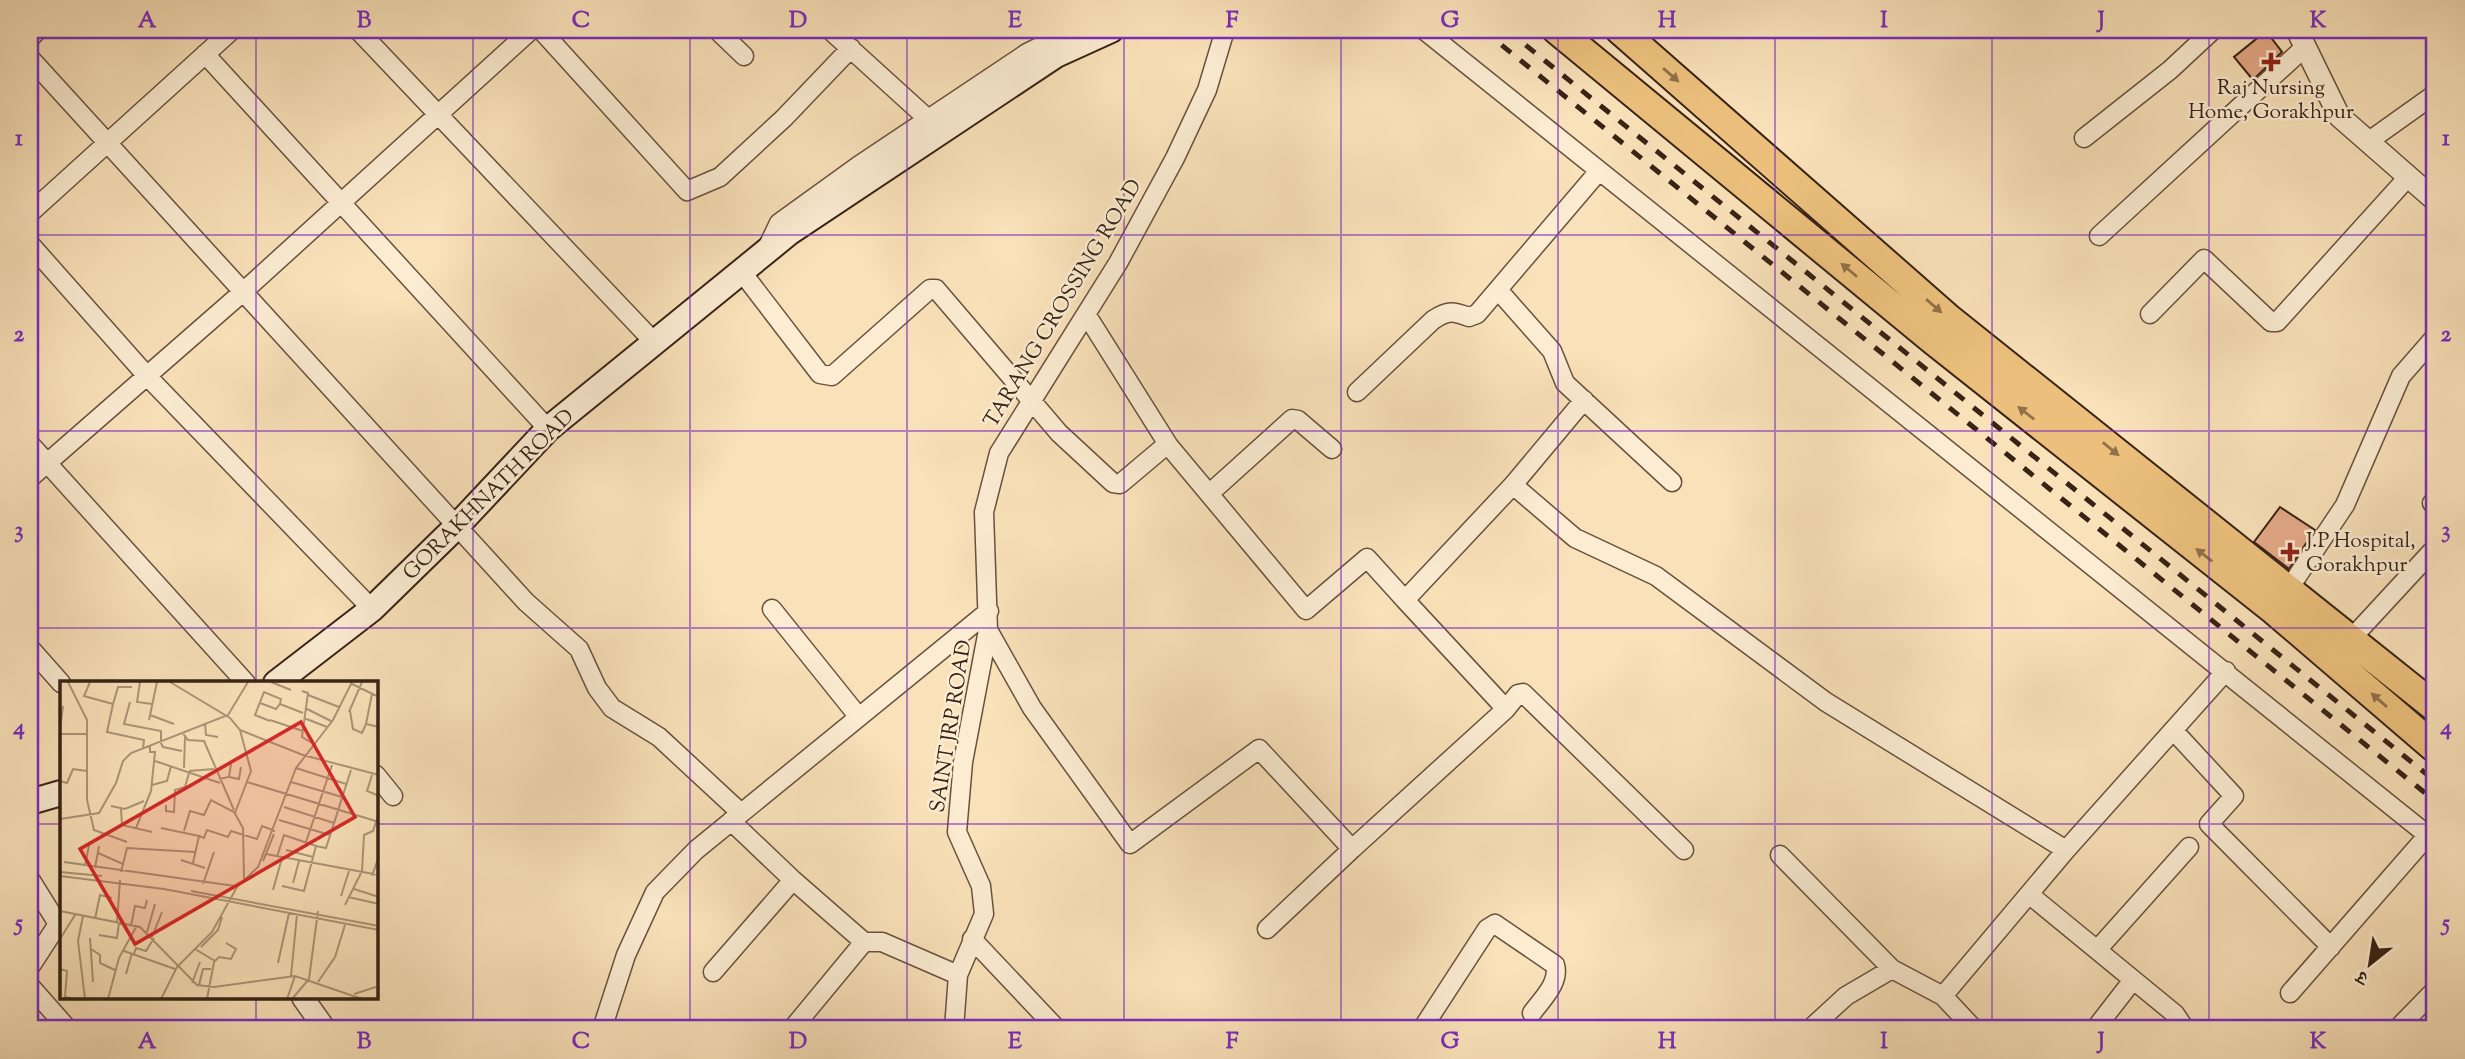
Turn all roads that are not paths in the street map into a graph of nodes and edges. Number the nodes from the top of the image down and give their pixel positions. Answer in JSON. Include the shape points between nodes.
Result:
{"nodes":[{"id":1,"x":38,"y":30,"type":"edge"},
{"id":2,"x":232,"y":30,"type":"edge"},
{"id":3,"x":358,"y":30,"type":"edge"},
{"id":4,"x":531,"y":30,"type":"edge"},
{"id":5,"x":541,"y":30,"type":"edge"},
{"id":6,"x":717,"y":30,"type":"edge"},
{"id":7,"x":830,"y":30,"type":"edge"},
{"id":8,"x":1073,"y":30,"type":"edge"},
{"id":9,"x":1111,"y":30,"type":"edge"},
{"id":10,"x":1225,"y":30,"type":"edge"},
{"id":11,"x":1424,"y":30,"type":"edge"},
{"id":12,"x":1557,"y":30,"type":"edge"},
{"id":13,"x":1620,"y":30,"type":"edge"},
{"id":14,"x":2213,"y":30,"type":"edge"},
{"id":15,"x":30,"y":38,"type":"edge"},
{"id":16,"x":2301,"y":38,"type":"edge"},
{"id":17,"x":851,"y":48,"type":"junction"},
{"id":18,"x":205,"y":54,"type":"junction"},
{"id":19,"x":744,"y":56,"type":"dead end"},
{"id":20,"x":30,"y":58,"type":"edge"},
{"id":21,"x":2435,"y":94,"type":"edge"},
{"id":22,"x":438,"y":115,"type":"junction"},
{"id":23,"x":928,"y":119,"type":"junction"},
{"id":24,"x":2084,"y":138,"type":"dead end"},
{"id":25,"x":108,"y":141,"type":"junction"},
{"id":26,"x":2369,"y":141,"type":"junction"},
{"id":27,"x":1600,"y":171,"type":"junction"},
{"id":28,"x":2409,"y":176,"type":"junction"},
{"id":29,"x":2435,"y":200,"type":"edge"},
{"id":30,"x":342,"y":202,"type":"junction"},
{"id":31,"x":30,"y":213,"type":"edge"},
{"id":32,"x":2099,"y":236,"type":"dead end"},
{"id":33,"x":30,"y":244,"type":"edge"},
{"id":34,"x":765,"y":253,"type":"junction"},
{"id":35,"x":741,"y":271,"type":"junction"},
{"id":36,"x":244,"y":291,"type":"junction"},
{"id":37,"x":1499,"y":291,"type":"junction"},
{"id":38,"x":1086,"y":314,"type":"junction"},
{"id":39,"x":2150,"y":314,"type":"dead end"},
{"id":40,"x":2435,"y":337,"type":"edge"},
{"id":41,"x":653,"y":341,"type":"junction"},
{"id":42,"x":147,"y":376,"type":"junction"},
{"id":43,"x":1356,"y":392,"type":"dead end"},
{"id":44,"x":1031,"y":400,"type":"junction"},
{"id":45,"x":1584,"y":400,"type":"junction"},
{"id":46,"x":548,"y":429,"type":"junction"},
{"id":47,"x":30,"y":444,"type":"edge"},
{"id":48,"x":1168,"y":446,"type":"junction"},
{"id":49,"x":1332,"y":449,"type":"dead end"},
{"id":50,"x":47,"y":463,"type":"junction"},
{"id":51,"x":30,"y":478,"type":"edge"},
{"id":52,"x":1672,"y":482,"type":"dead end"},
{"id":53,"x":1513,"y":485,"type":"junction"},
{"id":54,"x":1210,"y":493,"type":"junction"},
{"id":55,"x":456,"y":527,"type":"junction"},
{"id":56,"x":2435,"y":548,"type":"edge"},
{"id":57,"x":1405,"y":600,"type":"junction"},
{"id":58,"x":2281,"y":600,"type":"junction"},
{"id":59,"x":772,"y":609,"type":"dead end"},
{"id":60,"x":372,"y":610,"type":"junction"},
{"id":61,"x":989,"y":611,"type":"junction"},
{"id":62,"x":988,"y":629,"type":"junction"},
{"id":63,"x":2350,"y":640,"type":"junction"},
{"id":64,"x":30,"y":648,"type":"edge"},
{"id":65,"x":2227,"y":671,"type":"junction"},
{"id":66,"x":289,"y":679,"type":"edge"},
{"id":67,"x":244,"y":681,"type":"edge"},
{"id":68,"x":60,"y":682,"type":"edge"},
{"id":69,"x":2435,"y":707,"type":"edge"},
{"id":70,"x":1506,"y":709,"type":"junction"},
{"id":71,"x":858,"y":716,"type":"junction"},
{"id":72,"x":2173,"y":730,"type":"junction"},
{"id":73,"x":2433,"y":746,"type":"edge"},
{"id":74,"x":378,"y":777,"type":"edge"},
{"id":75,"x":60,"y":793,"type":"edge"},
{"id":76,"x":393,"y":796,"type":"dead end"},
{"id":77,"x":30,"y":802,"type":"edge"},
{"id":78,"x":736,"y":817,"type":"junction"},
{"id":79,"x":2432,"y":838,"type":"edge"},
{"id":80,"x":2189,"y":847,"type":"dead end"},
{"id":81,"x":1352,"y":849,"type":"junction"},
{"id":82,"x":1684,"y":850,"type":"dead end"},
{"id":83,"x":2066,"y":850,"type":"junction"},
{"id":84,"x":1780,"y":855,"type":"dead end"},
{"id":85,"x":30,"y":879,"type":"edge"},
{"id":86,"x":793,"y":880,"type":"junction"},
{"id":87,"x":2029,"y":895,"type":"junction"},
{"id":88,"x":1267,"y":929,"type":"dead end"},
{"id":89,"x":972,"y":939,"type":"junction"},
{"id":90,"x":864,"y":942,"type":"junction"},
{"id":91,"x":2331,"y":947,"type":"junction"},
{"id":92,"x":2097,"y":950,"type":"junction"},
{"id":93,"x":30,"y":967,"type":"edge"},
{"id":94,"x":1892,"y":969,"type":"junction"},
{"id":95,"x":713,"y":972,"type":"dead end"},
{"id":96,"x":958,"y":975,"type":"junction"},
{"id":97,"x":2133,"y":980,"type":"junction"},
{"id":98,"x":30,"y":986,"type":"edge"},
{"id":99,"x":2435,"y":990,"type":"edge"},
{"id":100,"x":2290,"y":993,"type":"dead end"},
{"id":101,"x":1943,"y":996,"type":"junction"},
{"id":102,"x":304,"y":1000,"type":"edge"},
{"id":103,"x":1532,"y":1013,"type":"dead end"},
{"id":104,"x":68,"y":1029,"type":"edge"},
{"id":105,"x":325,"y":1029,"type":"edge"},
{"id":106,"x":601,"y":1029,"type":"edge"},
{"id":107,"x":792,"y":1029,"type":"edge"},
{"id":108,"x":954,"y":1029,"type":"edge"},
{"id":109,"x":1057,"y":1029,"type":"edge"},
{"id":110,"x":1422,"y":1029,"type":"edge"},
{"id":111,"x":1810,"y":1029,"type":"edge"},
{"id":112,"x":1974,"y":1029,"type":"edge"},
{"id":113,"x":2095,"y":1029,"type":"edge"},
{"id":114,"x":2185,"y":1029,"type":"edge"},
{"id":115,"x":2397,"y":1029,"type":"edge"}],
"edges":[{"from":1,"to":15,"type":"street"},
{"from":2,"to":18,"type":"street"},
{"from":3,"to":22,"type":"street"},
{"from":4,"to":22,"type":"street"},
{"from":5,"to":17,"type":"street","via":[[687,191],[720,177]]},
{"from":6,"to":19,"type":"street"},
{"from":7,"to":17,"type":"street"},
{"from":8,"to":23,"type":"street","via":[[1027,53]]},
{"from":9,"to":34,"type":"main road","name":"GORAKHNATH ROAD","via":[[1056,55]]},
{"from":10,"to":38,"type":"street","name":"TARANG CROSSING ROAD","via":[[1206,90],[1175,158]]},
{"from":11,"to":27,"type":"street"},
{"from":58,"to":12,"type":"main road","one_way":true,"via":[[1922,331]]},
{"from":13,"to":58,"type":"main road","one_way":true,"via":[[1949,319]]},
{"from":14,"to":24,"type":"street"},
{"from":16,"to":26,"type":"street","via":[[2339,116]]},
{"from":16,"to":32,"type":"street"},
{"from":17,"to":23,"type":"street"},
{"from":18,"to":25,"type":"street"},
{"from":18,"to":30,"type":"street"},
{"from":20,"to":25,"type":"street"},
{"from":21,"to":26,"type":"street"},
{"from":22,"to":30,"type":"street"},
{"from":22,"to":41,"type":"street"},
{"from":23,"to":34,"type":"street","via":[[779,223]]},
{"from":25,"to":31,"type":"street"},
{"from":25,"to":36,"type":"street"},
{"from":26,"to":28,"type":"street"},
{"from":27,"to":37,"type":"street"},
{"from":27,"to":65,"type":"street"},
{"from":28,"to":29,"type":"street"},
{"from":28,"to":39,"type":"street","via":[[2277,322],[2271,322],[2204,259]]},
{"from":30,"to":36,"type":"street"},
{"from":30,"to":46,"type":"street"},
{"from":33,"to":42,"type":"street"},
{"from":34,"to":35,"type":"main road","name":"GORAKHNATH ROAD"},
{"from":35,"to":41,"type":"main road","name":"GORAKHNATH ROAD"},
{"from":35,"to":44,"type":"street","via":[[825,376],[832,376],[930,289],[936,289]]},
{"from":36,"to":42,"type":"street"},
{"from":36,"to":55,"type":"street"},
{"from":37,"to":43,"type":"street","via":[[1474,317],[1454,310],[1433,320]]},
{"from":37,"to":45,"type":"street","via":[[1552,351],[1565,383]]},
{"from":38,"to":44,"type":"street","name":"TARANG CROSSING ROAD"},
{"from":38,"to":48,"type":"street"},
{"from":40,"to":58,"type":"street","via":[[2401,376],[2345,505]]},
{"from":41,"to":46,"type":"main road","name":"GORAKHNATH ROAD"},
{"from":42,"to":50,"type":"street"},
{"from":42,"to":60,"type":"street"},
{"from":44,"to":48,"type":"street","via":[[1059,433],[1116,485]]},
{"from":44,"to":61,"type":"street","name":"TARANG CROSSING ROAD","via":[[999,453],[984,512]]},
{"from":45,"to":52,"type":"street"},
{"from":45,"to":53,"type":"street"},
{"from":46,"to":55,"type":"main road","name":"GORAKHNATH ROAD"},
{"from":47,"to":50,"type":"street"},
{"from":48,"to":54,"type":"street"},
{"from":49,"to":54,"type":"street","via":[[1292,419]]},
{"from":50,"to":51,"type":"street"},
{"from":50,"to":67,"type":"street"},
{"from":53,"to":57,"type":"street"},
{"from":53,"to":83,"type":"street","via":[[1575,538],[1656,576],[1826,702]]},
{"from":54,"to":57,"type":"street","via":[[1306,610],[1367,558]]},
{"from":55,"to":60,"type":"main road","name":"GORAKHNATH ROAD"},
{"from":55,"to":78,"type":"street","via":[[526,602],[579,649],[612,708],[659,737]]},
{"from":56,"to":63,"type":"street"},
{"from":57,"to":70,"type":"street"},
{"from":58,"to":63,"type":"main road"},
{"from":73,"to":58,"type":"main road","one_way":true},
{"from":59,"to":71,"type":"street"},
{"from":60,"to":66,"type":"main road","name":"GORAKHNATH ROAD"},
{"from":61,"to":62,"type":"street","name":"TARANG CROSSING ROAD"},
{"from":61,"to":71,"type":"street"},
{"from":62,"to":81,"type":"street","via":[[1032,708],[1125,842],[1135,842],[1259,749]]},
{"from":62,"to":89,"type":"street","name":"SAINT JRP ROAD","via":[[963,762],[957,832],[981,886],[984,914]]},
{"from":63,"to":69,"type":"main road"},
{"from":64,"to":68,"type":"street"},
{"from":65,"to":72,"type":"street"},
{"from":65,"to":79,"type":"street"},
{"from":70,"to":81,"type":"street"},
{"from":70,"to":82,"type":"street","via":[[1518,694],[1527,694]]},
{"from":71,"to":78,"type":"street"},
{"from":72,"to":83,"type":"street"},
{"from":72,"to":91,"type":"street","via":[[2234,796],[2209,824]]},
{"from":74,"to":76,"type":"street"},
{"from":75,"to":77,"type":"main road"},
{"from":78,"to":86,"type":"street"},
{"from":78,"to":106,"type":"street","via":[[654,892]]},
{"from":79,"to":91,"type":"street"},
{"from":80,"to":92,"type":"street"},
{"from":81,"to":88,"type":"street"},
{"from":83,"to":87,"type":"street"},
{"from":84,"to":94,"type":"street"},
{"from":85,"to":93,"type":"street","via":[[58,924]]},
{"from":86,"to":90,"type":"street"},
{"from":86,"to":95,"type":"street"},
{"from":87,"to":92,"type":"street"},
{"from":87,"to":101,"type":"street"},
{"from":89,"to":96,"type":"street","name":"SAINT JRP ROAD"},
{"from":89,"to":109,"type":"street"},
{"from":90,"to":96,"type":"street","via":[[882,942]]},
{"from":90,"to":107,"type":"street"},
{"from":91,"to":100,"type":"street"},
{"from":92,"to":97,"type":"street"},
{"from":94,"to":101,"type":"street"},
{"from":94,"to":111,"type":"street","via":[[1846,996]]},
{"from":96,"to":108,"type":"street","name":"SAINT JRP ROAD"},
{"from":97,"to":113,"type":"street"},
{"from":97,"to":114,"type":"street","via":[[2175,1014]]},
{"from":98,"to":104,"type":"street"},
{"from":99,"to":115,"type":"street"},
{"from":101,"to":112,"type":"street"},
{"from":102,"to":105,"type":"street"},
{"from":103,"to":110,"type":"street","via":[[1554,983],[1555,965],[1495,924],[1487,929]]}]}
